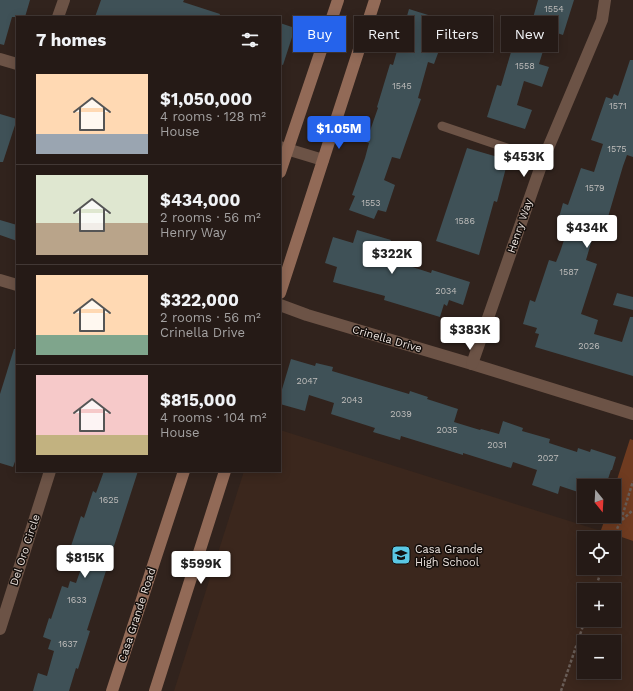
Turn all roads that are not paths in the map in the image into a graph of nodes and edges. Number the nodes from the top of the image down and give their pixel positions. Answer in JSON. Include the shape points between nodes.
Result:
{"nodes":[{"id":1,"x":64,"y":0,"type":"edge"},
{"id":2,"x":338,"y":0,"type":"edge"},
{"id":3,"x":375,"y":0,"type":"edge"},
{"id":4,"x":605,"y":0,"type":"edge"},
{"id":5,"x":58,"y":16,"type":"edge"},
{"id":6,"x":0,"y":59,"type":"edge"},
{"id":7,"x":16,"y":64,"type":"edge"},
{"id":8,"x":442,"y":126,"type":"dead end"},
{"id":9,"x":284,"y":148,"type":"edge"},
{"id":10,"x":323,"y":160,"type":"junction"},
{"id":11,"x":543,"y":160,"type":"junction"},
{"id":12,"x":281,"y":166,"type":"edge"},
{"id":13,"x":0,"y":280,"type":"edge"},
{"id":14,"x":16,"y":285,"type":"edge"},
{"id":15,"x":281,"y":290,"type":"edge"},
{"id":16,"x":281,"y":304,"type":"edge"},
{"id":17,"x":472,"y":364,"type":"junction"},
{"id":18,"x":633,"y":414,"type":"edge"},
{"id":19,"x":50,"y":472,"type":"edge"},
{"id":20,"x":184,"y":472,"type":"edge"},
{"id":21,"x":225,"y":472,"type":"edge"},
{"id":22,"x":0,"y":629,"type":"edge"},
{"id":23,"x":112,"y":691,"type":"edge"},
{"id":24,"x":155,"y":691,"type":"edge"}],
"edges":[{"from":1,"to":5,"type":"street"},
{"from":2,"to":9,"type":"main road"},
{"from":3,"to":10,"type":"main road"},
{"from":4,"to":11,"type":"street","name":"Henry Way","via":[[602,20]]},
{"from":6,"to":7,"type":"street"},
{"from":8,"to":11,"type":"lane"},
{"from":9,"to":10,"type":"street"},
{"from":9,"to":12,"type":"main road"},
{"from":10,"to":15,"type":"main road"},
{"from":11,"to":17,"type":"street","name":"Henry Way"},
{"from":13,"to":14,"type":"street"},
{"from":16,"to":17,"type":"street","name":"Crinella Drive","via":[[307,315]]},
{"from":17,"to":18,"type":"street","name":"Crinella Drive"},
{"from":19,"to":22,"type":"street","name":"Del Oro Circle"},
{"from":20,"to":23,"type":"main road","name":"Casa Grande Road"},
{"from":21,"to":24,"type":"main road"}]}
